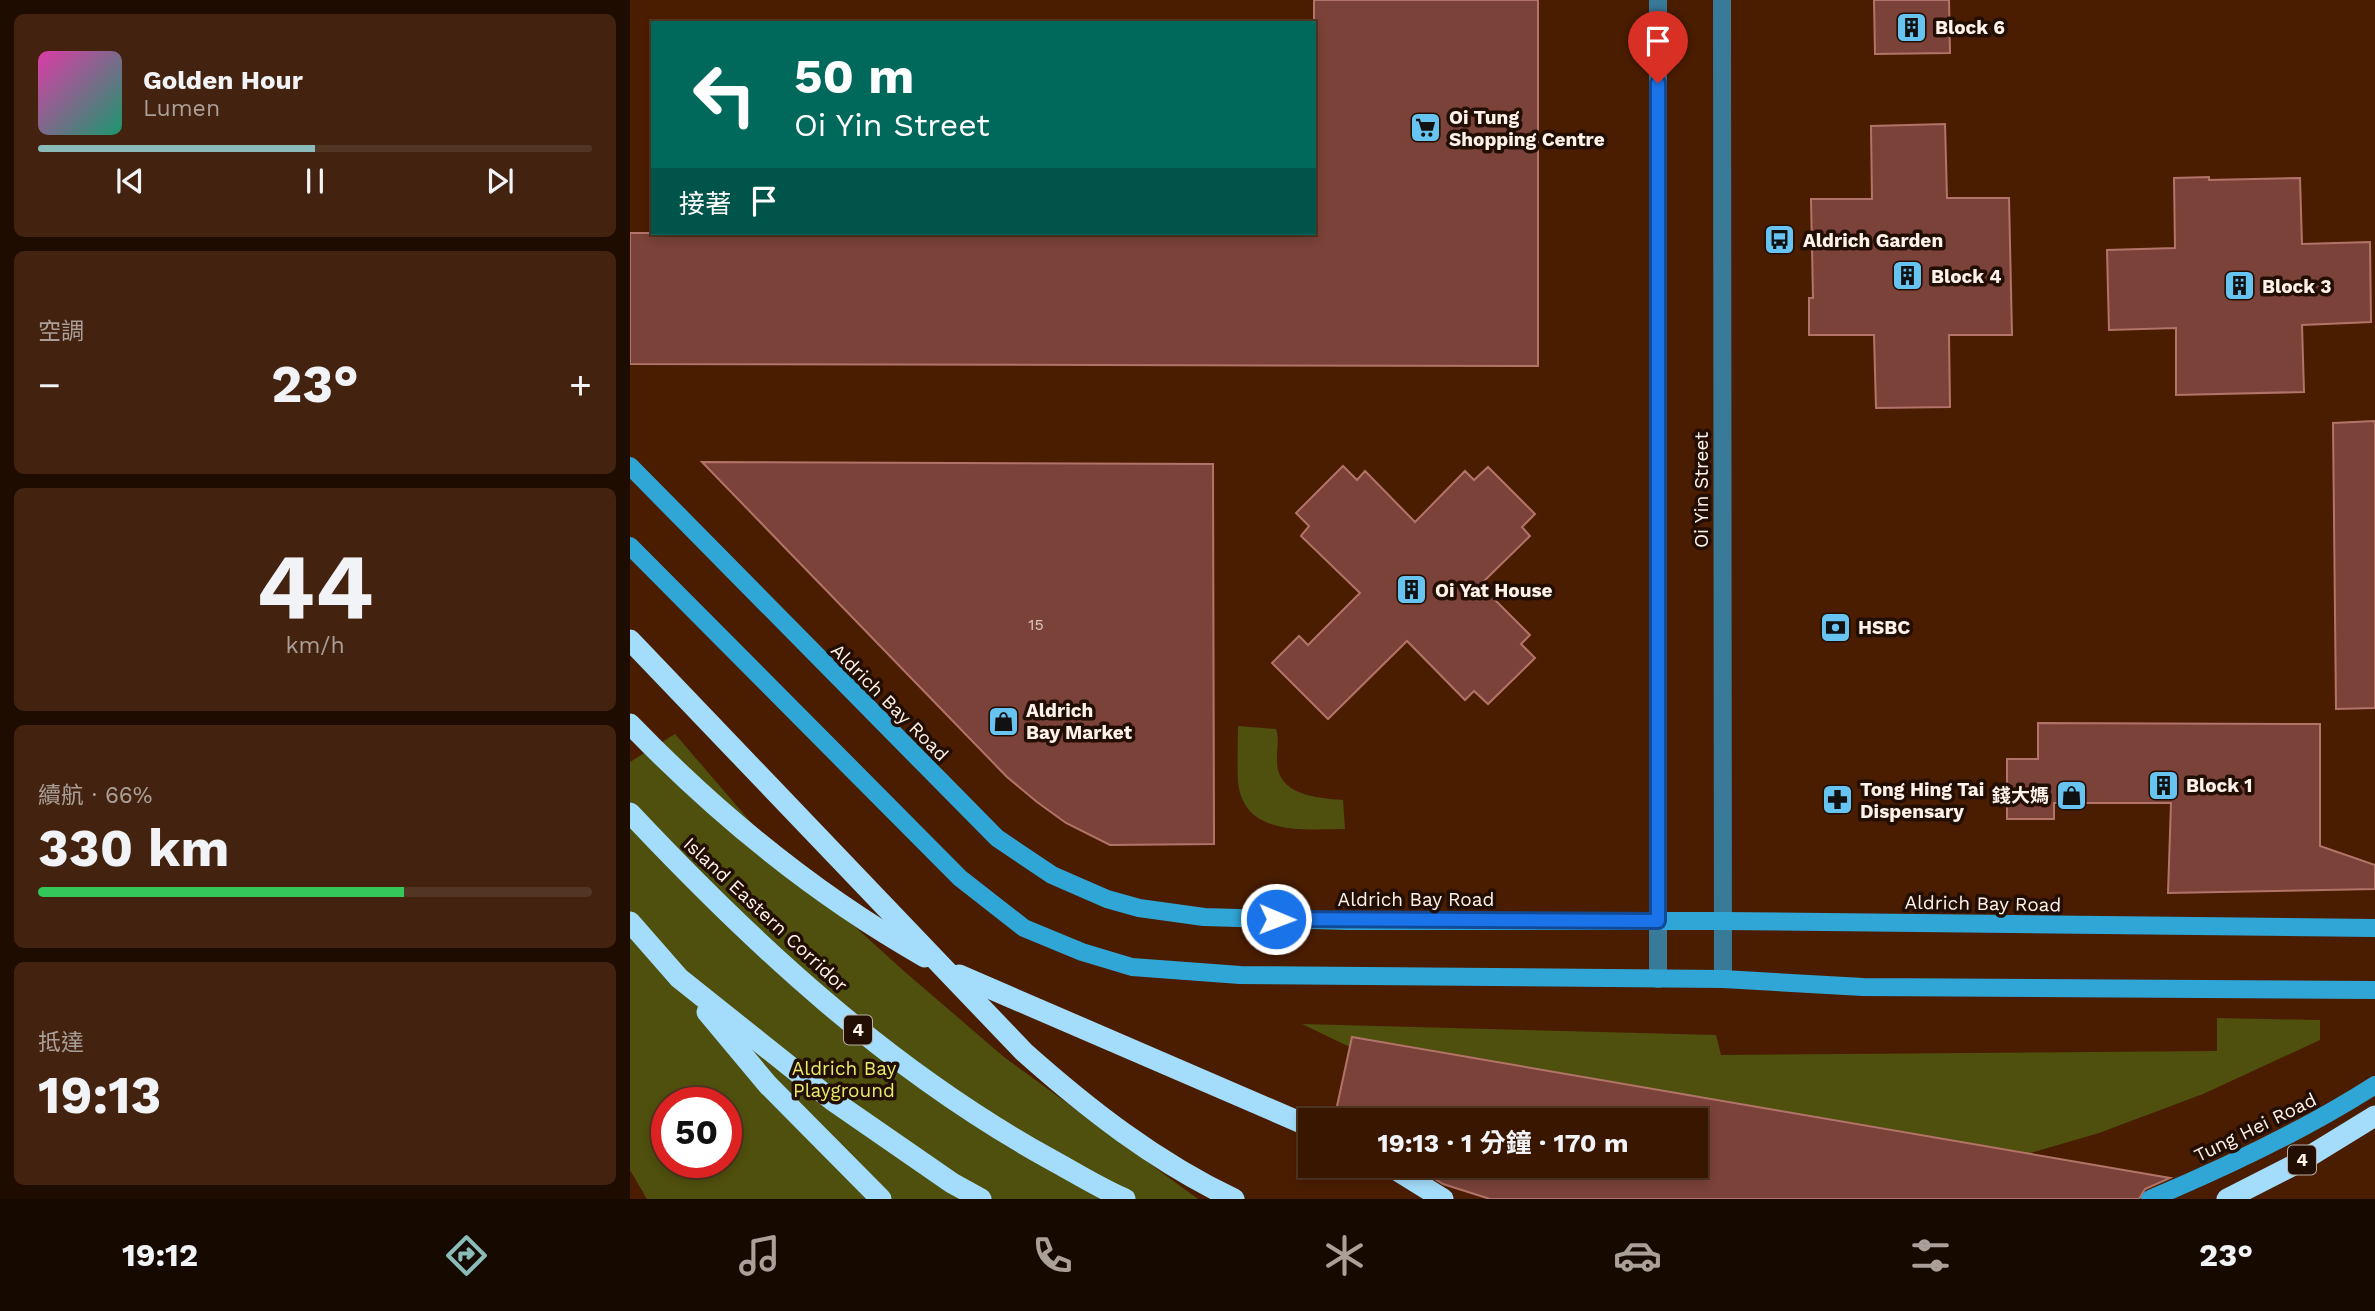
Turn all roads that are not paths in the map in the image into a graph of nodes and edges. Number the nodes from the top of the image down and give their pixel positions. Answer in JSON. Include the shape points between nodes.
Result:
{"nodes":[{"id":1,"x":1658,"y":0,"type":"edge"},
{"id":2,"x":1722,"y":0,"type":"edge"},
{"id":3,"x":630,"y":466,"type":"edge"},
{"id":4,"x":630,"y":546,"type":"edge"},
{"id":5,"x":630,"y":640,"type":"edge"},
{"id":6,"x":630,"y":724,"type":"edge"},
{"id":7,"x":630,"y":813,"type":"edge"},
{"id":8,"x":1658,"y":921,"type":"junction"},
{"id":9,"x":1722,"y":921,"type":"junction"},
{"id":10,"x":630,"y":922,"type":"edge"},
{"id":11,"x":2375,"y":928,"type":"edge"},
{"id":12,"x":679,"y":978,"type":"junction"},
{"id":13,"x":1658,"y":979,"type":"junction"},
{"id":14,"x":1723,"y":979,"type":"junction"},
{"id":15,"x":2375,"y":990,"type":"edge"},
{"id":16,"x":2375,"y":1085,"type":"edge"},
{"id":17,"x":2375,"y":1116,"type":"edge"},
{"id":18,"x":1298,"y":1121,"type":"edge"},
{"id":19,"x":1409,"y":1178,"type":"edge"},
{"id":20,"x":881,"y":1199,"type":"edge"},
{"id":21,"x":981,"y":1199,"type":"edge"},
{"id":22,"x":1125,"y":1199,"type":"edge"},
{"id":23,"x":1234,"y":1199,"type":"edge"},
{"id":24,"x":1443,"y":1199,"type":"edge"},
{"id":25,"x":2150,"y":1199,"type":"edge"},
{"id":26,"x":2227,"y":1199,"type":"edge"}],
"edges":[{"from":1,"to":8,"type":"street"},
{"from":2,"to":9,"type":"street","name":"Oi Yin Street"},
{"from":3,"to":8,"type":"main road","name":"Aldrich Bay Road","via":[[981,823],[1024,858],[1080,888],[1139,908],[1204,917]]},
{"from":4,"to":13,"type":"main road","via":[[960,878],[1024,928],[1132,967],[1240,975]]},
{"from":5,"to":23,"type":"highway","via":[[1024,1052],[1089,1109],[1175,1168]]},
{"from":6,"to":18,"type":"highway","via":[[739,828],[888,936],[988,990]]},
{"from":7,"to":22,"type":"highway","name":"Island Eastern Corridor","number":"4","via":[[780,964],[871,1041],[944,1095]]},
{"from":8,"to":9,"type":"main road","name":"Aldrich Bay Road"},
{"from":8,"to":13,"type":"street"},
{"from":9,"to":11,"type":"main road","name":"Aldrich Bay Road"},
{"from":9,"to":14,"type":"street","name":"Oi Yin Street"},
{"from":10,"to":12,"type":"highway"},
{"from":12,"to":20,"type":"highway","via":[[768,1085]]},
{"from":12,"to":21,"type":"highway","via":[[832,1100]]},
{"from":13,"to":14,"type":"main road"},
{"from":14,"to":15,"type":"main road","via":[[1863,987]]},
{"from":16,"to":25,"type":"main road","name":"Tung Hei Road","via":[[2320,1121]]},
{"from":17,"to":26,"type":"highway","number":"4"},
{"from":19,"to":24,"type":"highway"}]}
